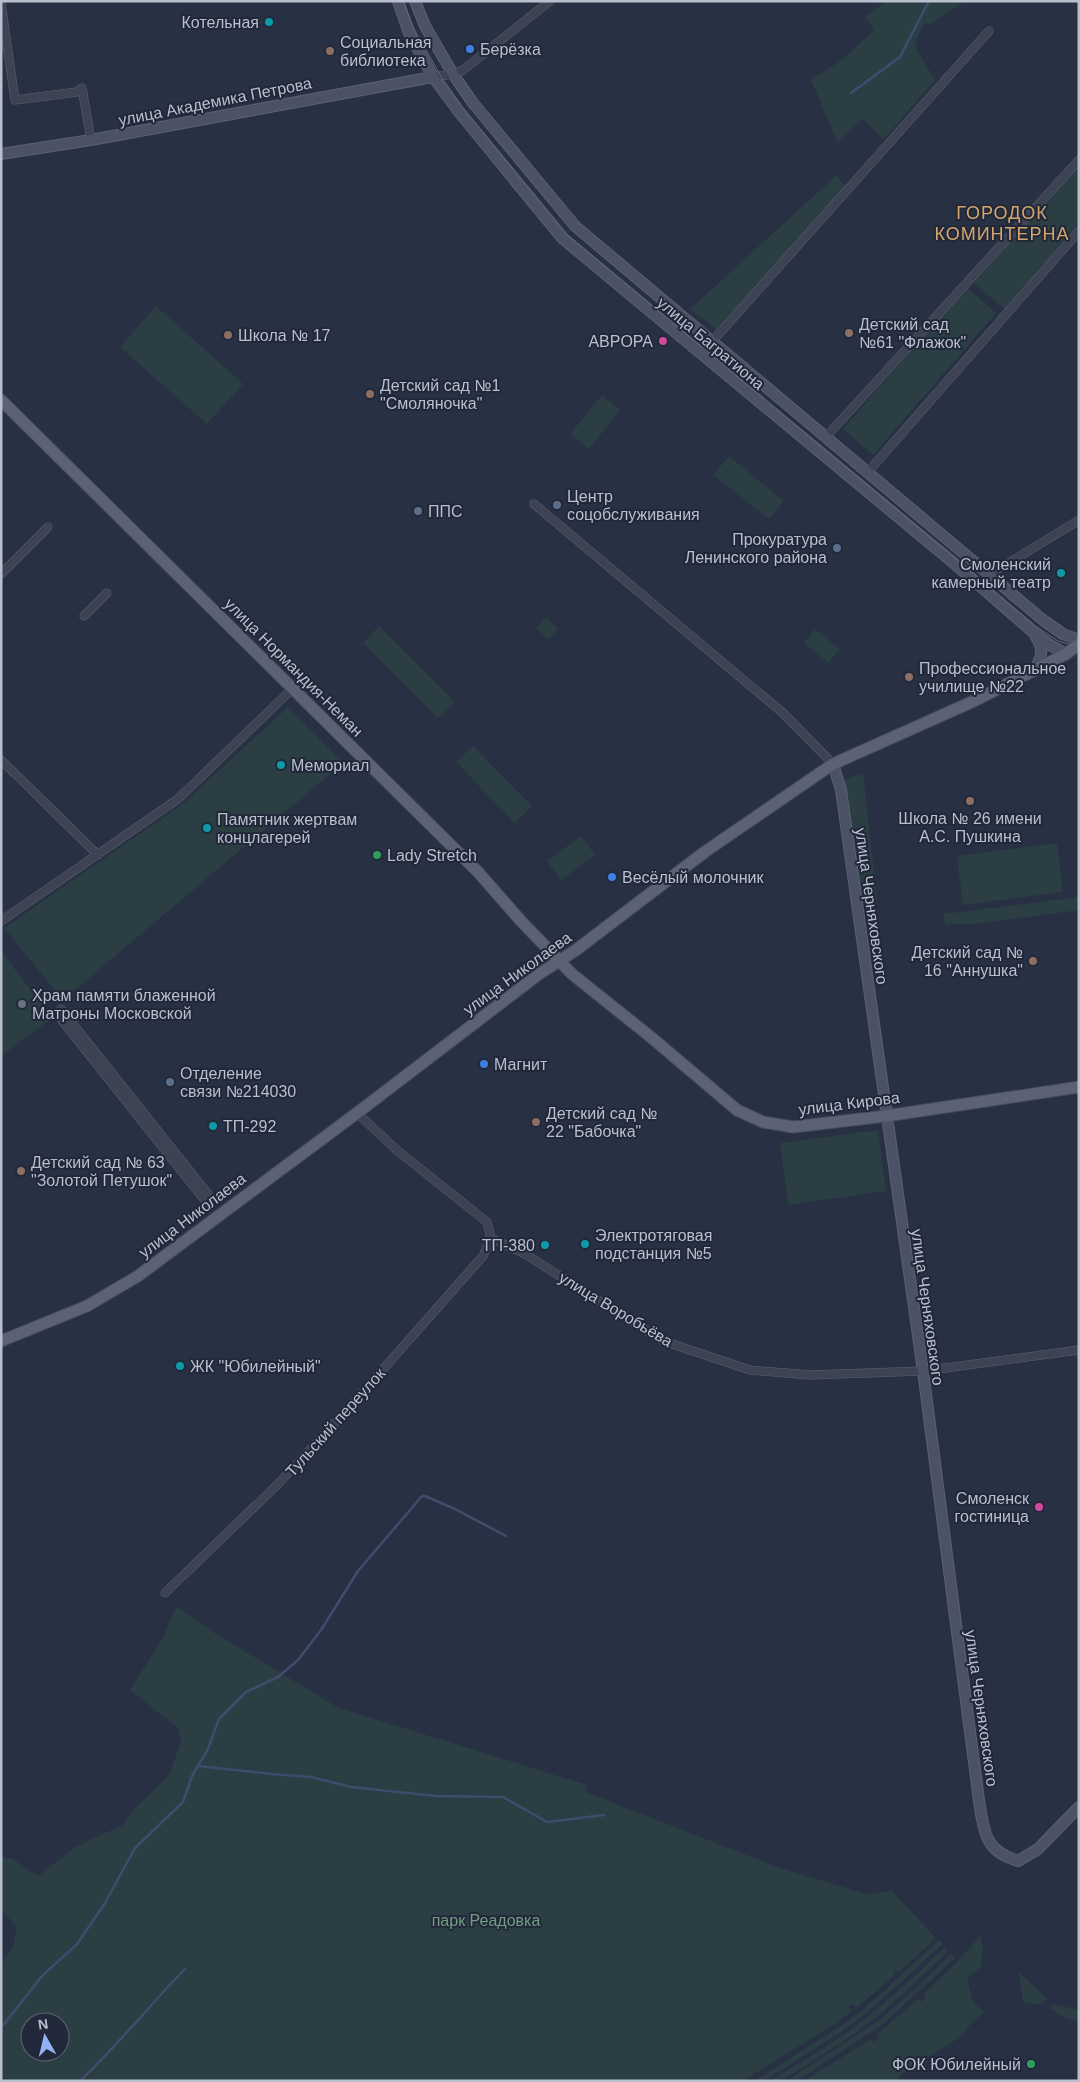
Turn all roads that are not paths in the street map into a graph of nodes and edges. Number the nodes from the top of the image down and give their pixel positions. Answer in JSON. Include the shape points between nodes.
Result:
{"nodes":[{"id":1,"x":398,"y":1,"type":"edge"},
{"id":2,"x":415,"y":1,"type":"edge"},
{"id":3,"x":550,"y":1,"type":"edge"},
{"id":4,"x":1,"y":4,"type":"edge"},
{"id":5,"x":990,"y":31,"type":"dead end"},
{"id":6,"x":453,"y":74,"type":"junction"},
{"id":7,"x":433,"y":77,"type":"junction"},
{"id":8,"x":91,"y":140,"type":"junction"},
{"id":9,"x":1,"y":154,"type":"edge"},
{"id":10,"x":1079,"y":160,"type":"edge"},
{"id":11,"x":1079,"y":232,"type":"edge"},
{"id":12,"x":712,"y":341,"type":"junction"},
{"id":13,"x":701,"y":354,"type":"junction"},
{"id":14,"x":1,"y":400,"type":"edge"},
{"id":15,"x":825,"y":438,"type":"junction"},
{"id":16,"x":867,"y":473,"type":"junction"},
{"id":17,"x":534,"y":504,"type":"dead end"},
{"id":18,"x":1079,"y":520,"type":"edge"},
{"id":19,"x":48,"y":526,"type":"dead end"},
{"id":20,"x":1,"y":574,"type":"edge"},
{"id":21,"x":989,"y":575,"type":"junction"},
{"id":22,"x":107,"y":593,"type":"dead end"},
{"id":23,"x":84,"y":616,"type":"dead end"},
{"id":24,"x":1033,"y":632,"type":"junction"},
{"id":25,"x":1063,"y":634,"type":"junction"},
{"id":26,"x":1079,"y":640,"type":"edge"},
{"id":27,"x":1079,"y":644,"type":"edge"},
{"id":28,"x":1061,"y":652,"type":"junction"},
{"id":29,"x":1079,"y":654,"type":"edge"},
{"id":30,"x":1034,"y":671,"type":"junction"},
{"id":31,"x":293,"y":688,"type":"junction"},
{"id":32,"x":1,"y":760,"type":"edge"},
{"id":33,"x":833,"y":764,"type":"junction"},
{"id":34,"x":98,"y":855,"type":"junction"},
{"id":35,"x":1,"y":921,"type":"edge"},
{"id":36,"x":559,"y":961,"type":"junction"},
{"id":37,"x":58,"y":1011,"type":"dead end"},
{"id":38,"x":1079,"y":1087,"type":"edge"},
{"id":39,"x":357,"y":1114,"type":"junction"},
{"id":40,"x":886,"y":1116,"type":"junction"},
{"id":41,"x":205,"y":1196,"type":"dead end"},
{"id":42,"x":491,"y":1238,"type":"junction"},
{"id":43,"x":1,"y":1341,"type":"edge"},
{"id":44,"x":1079,"y":1350,"type":"edge"},
{"id":45,"x":923,"y":1372,"type":"junction"},
{"id":46,"x":165,"y":1593,"type":"dead end"},
{"id":47,"x":1079,"y":1808,"type":"edge"}],
"edges":[{"from":1,"to":7,"type":"main road","name":"улица Багратиона","via":[[409,33]]},
{"from":2,"to":6,"type":"main road","name":"улица Багратиона","via":[[425,26]]},
{"from":3,"to":6,"type":"street","via":[[463,70]]},
{"from":4,"to":8,"type":"street","via":[[15,100],[77,92],[82,88]]},
{"from":5,"to":12,"type":"street"},
{"from":6,"to":7,"type":"street"},
{"from":6,"to":12,"type":"main road","name":"улица Багратиона","via":[[575,226]]},
{"from":7,"to":8,"type":"main road","name":"улица Академика Петрова"},
{"from":7,"to":13,"type":"main road","name":"улица Багратиона","via":[[562,238]]},
{"from":8,"to":9,"type":"main road","name":"улица Академика Петрова"},
{"from":10,"to":15,"type":"street"},
{"from":11,"to":16,"type":"street"},
{"from":12,"to":13,"type":"street"},
{"from":12,"to":15,"type":"main road","name":"улица Багратиона"},
{"from":13,"to":24,"type":"main road","name":"улица Багратиона"},
{"from":14,"to":31,"type":"main road","name":"улица Нормандия-Неман"},
{"from":15,"to":16,"type":"main road","name":"улица Багратиона"},
{"from":16,"to":21,"type":"main road","name":"улица Багратиона"},
{"from":17,"to":33,"type":"street","via":[[783,712]]},
{"from":18,"to":21,"type":"street"},
{"from":19,"to":20,"type":"street"},
{"from":21,"to":25,"type":"main road","name":"улица Багратиона"},
{"from":22,"to":23,"type":"street"},
{"from":24,"to":28,"type":"main road","name":"улица Багратиона"},
{"from":24,"to":30,"type":"main road","via":[[1042,649]]},
{"from":25,"to":26,"type":"main road","name":"улица Багратиона"},
{"from":25,"to":28,"type":"main road"},
{"from":27,"to":28,"type":"main road","name":"улица Николаева"},
{"from":28,"to":29,"type":"main road","name":"улица Николаева"},
{"from":28,"to":30,"type":"main road","name":"улица Николаева"},
{"from":30,"to":33,"type":"main road","name":"улица Николаева"},
{"from":31,"to":34,"type":"street","via":[[178,799]]},
{"from":31,"to":36,"type":"main road","name":"улица Нормандия-Неман","via":[[478,872]]},
{"from":32,"to":34,"type":"street"},
{"from":33,"to":36,"type":"main road","name":"улица Николаева","via":[[706,852]]},
{"from":33,"to":40,"type":"main road","name":"улица Черняховского","via":[[841,790]]},
{"from":34,"to":35,"type":"street"},
{"from":36,"to":39,"type":"main road","name":"улица Николаева"},
{"from":36,"to":40,"type":"main road","name":"улица Кирова","via":[[737,1110],[763,1122],[793,1127]]},
{"from":37,"to":41,"type":"street"},
{"from":38,"to":40,"type":"main road","name":"улица Кирова"},
{"from":39,"to":42,"type":"street","via":[[487,1222]]},
{"from":39,"to":43,"type":"main road","name":"улица Николаева","via":[[125,1284],[87,1306]]},
{"from":40,"to":45,"type":"main road","name":"улица Черняховского"},
{"from":42,"to":45,"type":"street","name":"улица Воробьёва","via":[[525,1254],[663,1340],[750,1370],[810,1376]]},
{"from":42,"to":46,"type":"street","name":"Тульский переулок","via":[[483,1256],[348,1409],[277,1485]]},
{"from":44,"to":45,"type":"street","name":"улица Воробьёва"},
{"from":45,"to":47,"type":"main road","name":"улица Черняховского","via":[[975,1770],[989,1840],[1007,1858],[1018,1861],[1038,1849]]}]}
